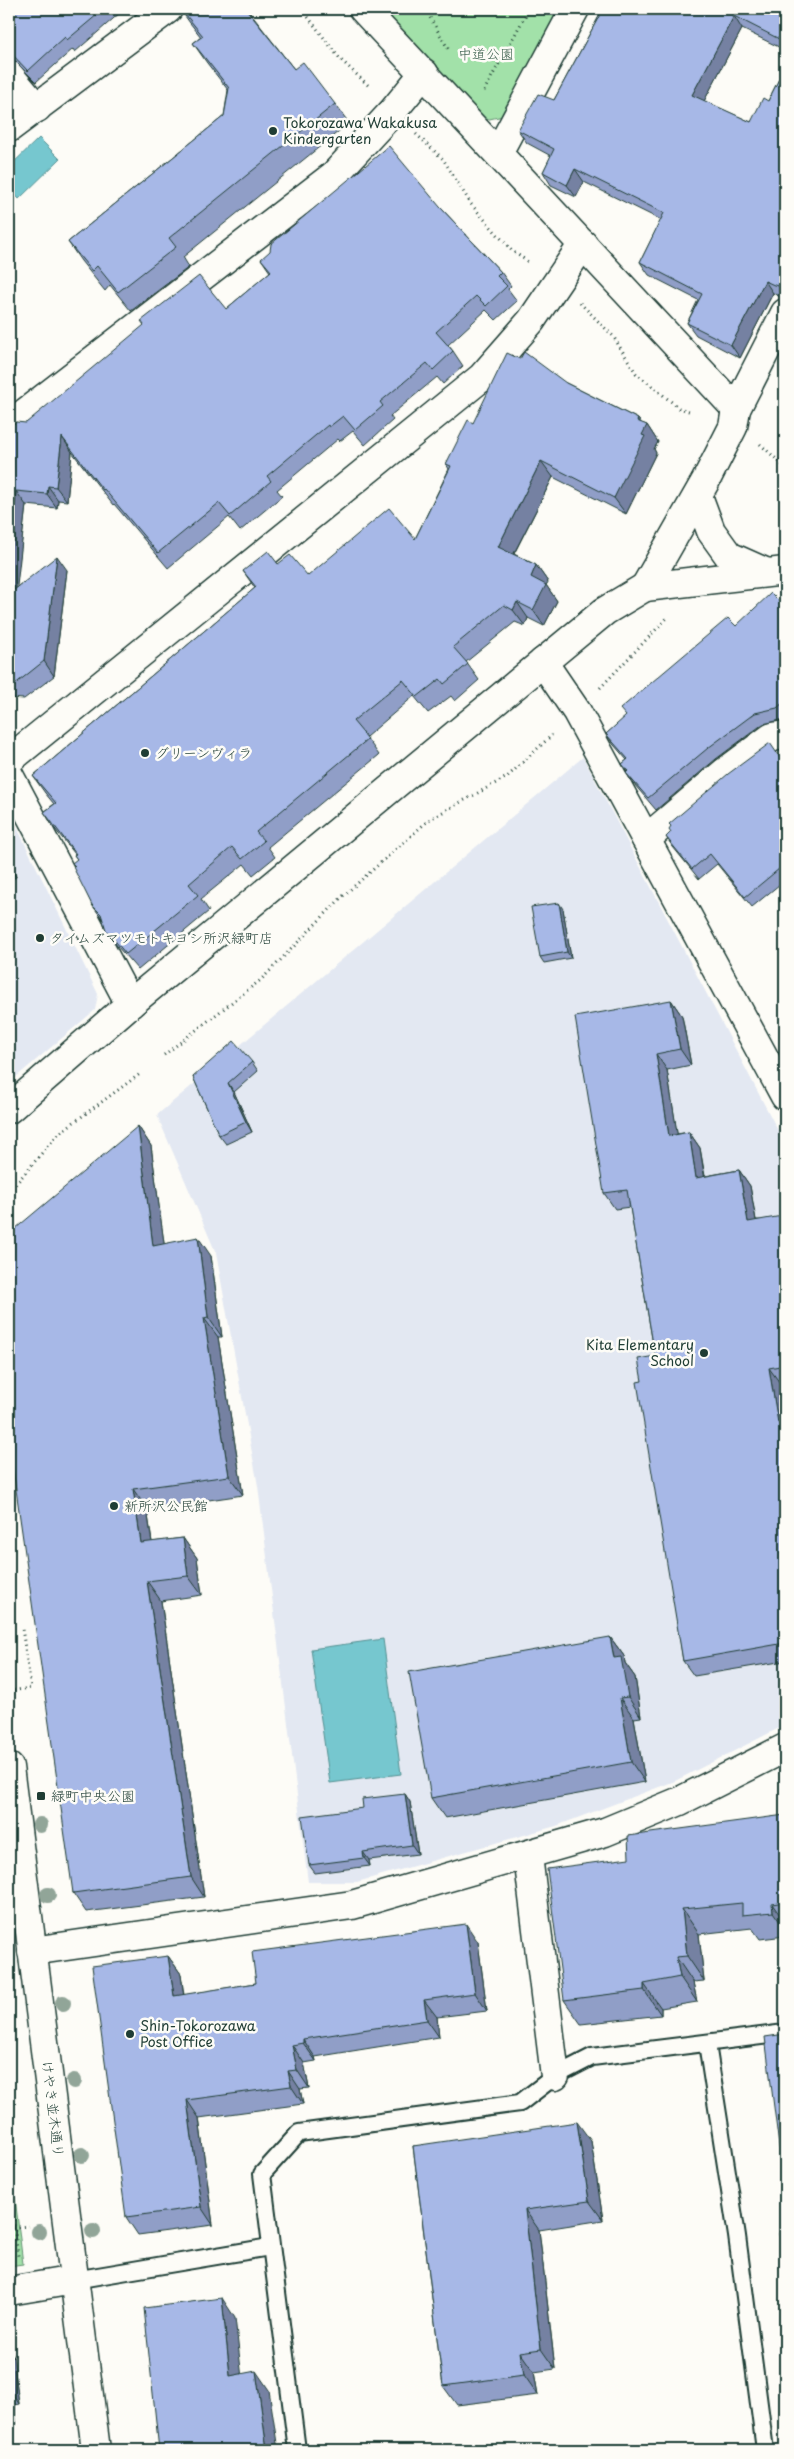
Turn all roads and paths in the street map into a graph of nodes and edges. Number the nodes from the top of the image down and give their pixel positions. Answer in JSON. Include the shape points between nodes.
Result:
{"nodes":[{"id":1,"x":168,"y":9,"type":"edge"},
{"id":2,"x":302,"y":9,"type":"edge"},
{"id":3,"x":363,"y":9,"type":"edge"},
{"id":4,"x":425,"y":9,"type":"edge"},
{"id":5,"x":529,"y":9,"type":"edge"},
{"id":6,"x":575,"y":9,"type":"edge"},
{"id":7,"x":424,"y":73,"type":"junction"},
{"id":8,"x":9,"y":75,"type":"edge"},
{"id":9,"x":477,"y":86,"type":"dead end"},
{"id":10,"x":374,"y":92,"type":"dead end"},
{"id":11,"x":37,"y":108,"type":"junction"},
{"id":12,"x":9,"y":128,"type":"edge"},
{"id":13,"x":410,"y":129,"type":"dead end"},
{"id":14,"x":498,"y":153,"type":"junction"},
{"id":15,"x":583,"y":244,"type":"junction"},
{"id":16,"x":536,"y":268,"type":"dead end"},
{"id":17,"x":576,"y":298,"type":"dead end"},
{"id":18,"x":782,"y":327,"type":"edge"},
{"id":19,"x":736,"y":409,"type":"junction"},
{"id":20,"x":698,"y":414,"type":"dead end"},
{"id":21,"x":9,"y":425,"type":"edge"},
{"id":22,"x":755,"y":438,"type":"dead end"},
{"id":23,"x":785,"y":467,"type":"edge"},
{"id":24,"x":698,"y":496,"type":"junction"},
{"id":25,"x":775,"y":572,"type":"edge"},
{"id":26,"x":645,"y":587,"type":"junction"},
{"id":27,"x":670,"y":616,"type":"dead end"},
{"id":28,"x":543,"y":662,"type":"junction"},
{"id":29,"x":596,"y":693,"type":"dead end"},
{"id":30,"x":557,"y":730,"type":"dead end"},
{"id":31,"x":785,"y":734,"type":"edge"},
{"id":32,"x":9,"y":760,"type":"edge"},
{"id":33,"x":9,"y":774,"type":"edge"},
{"id":34,"x":646,"y":839,"type":"junction"},
{"id":35,"x":130,"y":1004,"type":"junction"},
{"id":36,"x":164,"y":1055,"type":"dead end"},
{"id":37,"x":140,"y":1074,"type":"dead end"},
{"id":38,"x":785,"y":1096,"type":"edge"},
{"id":39,"x":9,"y":1110,"type":"edge"},
{"id":40,"x":9,"y":1192,"type":"edge"},
{"id":41,"x":22,"y":1628,"type":"dead end"},
{"id":42,"x":9,"y":1691,"type":"edge"},
{"id":43,"x":785,"y":1748,"type":"edge"},
{"id":44,"x":9,"y":1767,"type":"edge"},
{"id":45,"x":528,"y":1856,"type":"junction"},
{"id":46,"x":32,"y":1951,"type":"junction"},
{"id":47,"x":785,"y":2033,"type":"edge"},
{"id":48,"x":707,"y":2044,"type":"junction"},
{"id":49,"x":555,"y":2076,"type":"junction"},
{"id":50,"x":9,"y":2185,"type":"edge"},
{"id":51,"x":29,"y":2226,"type":"dead end"},
{"id":52,"x":9,"y":2228,"type":"edge"},
{"id":53,"x":14,"y":2228,"type":"junction"},
{"id":54,"x":270,"y":2247,"type":"junction"},
{"id":55,"x":74,"y":2280,"type":"junction"},
{"id":56,"x":15,"y":2290,"type":"edge"},
{"id":57,"x":96,"y":2450,"type":"edge"},
{"id":58,"x":297,"y":2450,"type":"edge"},
{"id":59,"x":765,"y":2450,"type":"edge"}],
"edges":[{"from":1,"to":11,"type":"street"},
{"from":2,"to":10,"type":"path","via":[[340,58]]},
{"from":3,"to":7,"type":"street"},
{"from":4,"to":7,"type":"path","via":[[459,68]]},
{"from":5,"to":9,"type":"path","via":[[483,93]]},
{"from":6,"to":14,"type":"street"},
{"from":7,"to":14,"type":"street"},
{"from":7,"to":21,"type":"street","via":[[334,175]]},
{"from":8,"to":11,"type":"street"},
{"from":11,"to":12,"type":"street"},
{"from":13,"to":16,"type":"path","via":[[444,159],[471,204],[512,251]]},
{"from":14,"to":15,"type":"street"},
{"from":15,"to":19,"type":"street"},
{"from":15,"to":32,"type":"street","via":[[531,321],[482,377]]},
{"from":17,"to":20,"type":"path","via":[[613,336],[636,373],[679,408]]},
{"from":18,"to":19,"type":"street"},
{"from":19,"to":24,"type":"street","via":[[733,427]]},
{"from":22,"to":23,"type":"path"},
{"from":24,"to":25,"type":"street","via":[[710,531],[729,556]]},
{"from":24,"to":26,"type":"street"},
{"from":25,"to":26,"type":"street"},
{"from":26,"to":28,"type":"street","via":[[605,611]]},
{"from":27,"to":29,"type":"path"},
{"from":28,"to":34,"type":"street","via":[[577,712]]},
{"from":28,"to":35,"type":"street"},
{"from":30,"to":36,"type":"path","via":[[507,776],[430,819],[342,897],[262,979]]},
{"from":31,"to":34,"type":"street","via":[[772,737],[725,772]]},
{"from":33,"to":35,"type":"street"},
{"from":34,"to":38,"type":"street"},
{"from":35,"to":39,"type":"street"},
{"from":37,"to":40,"type":"path","via":[[59,1133]]},
{"from":41,"to":42,"type":"path","via":[[30,1688]]},
{"from":43,"to":45,"type":"street","via":[[680,1801],[606,1832]]},
{"from":44,"to":46,"type":"street","name":"けやき並木通り"},
{"from":45,"to":46,"type":"street","via":[[352,1905]]},
{"from":45,"to":49,"type":"street"},
{"from":46,"to":55,"type":"street","name":"けやき並木通り"},
{"from":47,"to":48,"type":"lane"},
{"from":48,"to":49,"type":"lane","via":[[592,2057]]},
{"from":48,"to":59,"type":"lane","via":[[737,2236]]},
{"from":49,"to":54,"type":"lane","via":[[520,2103],[299,2133],[262,2174]]},
{"from":50,"to":53,"type":"path"},
{"from":51,"to":53,"type":"path"},
{"from":52,"to":53,"type":"path"},
{"from":53,"to":56,"type":"path"},
{"from":54,"to":55,"type":"lane"},
{"from":54,"to":58,"type":"lane"},
{"from":55,"to":56,"type":"street"},
{"from":55,"to":57,"type":"street","name":"けやき並木通り"}]}
